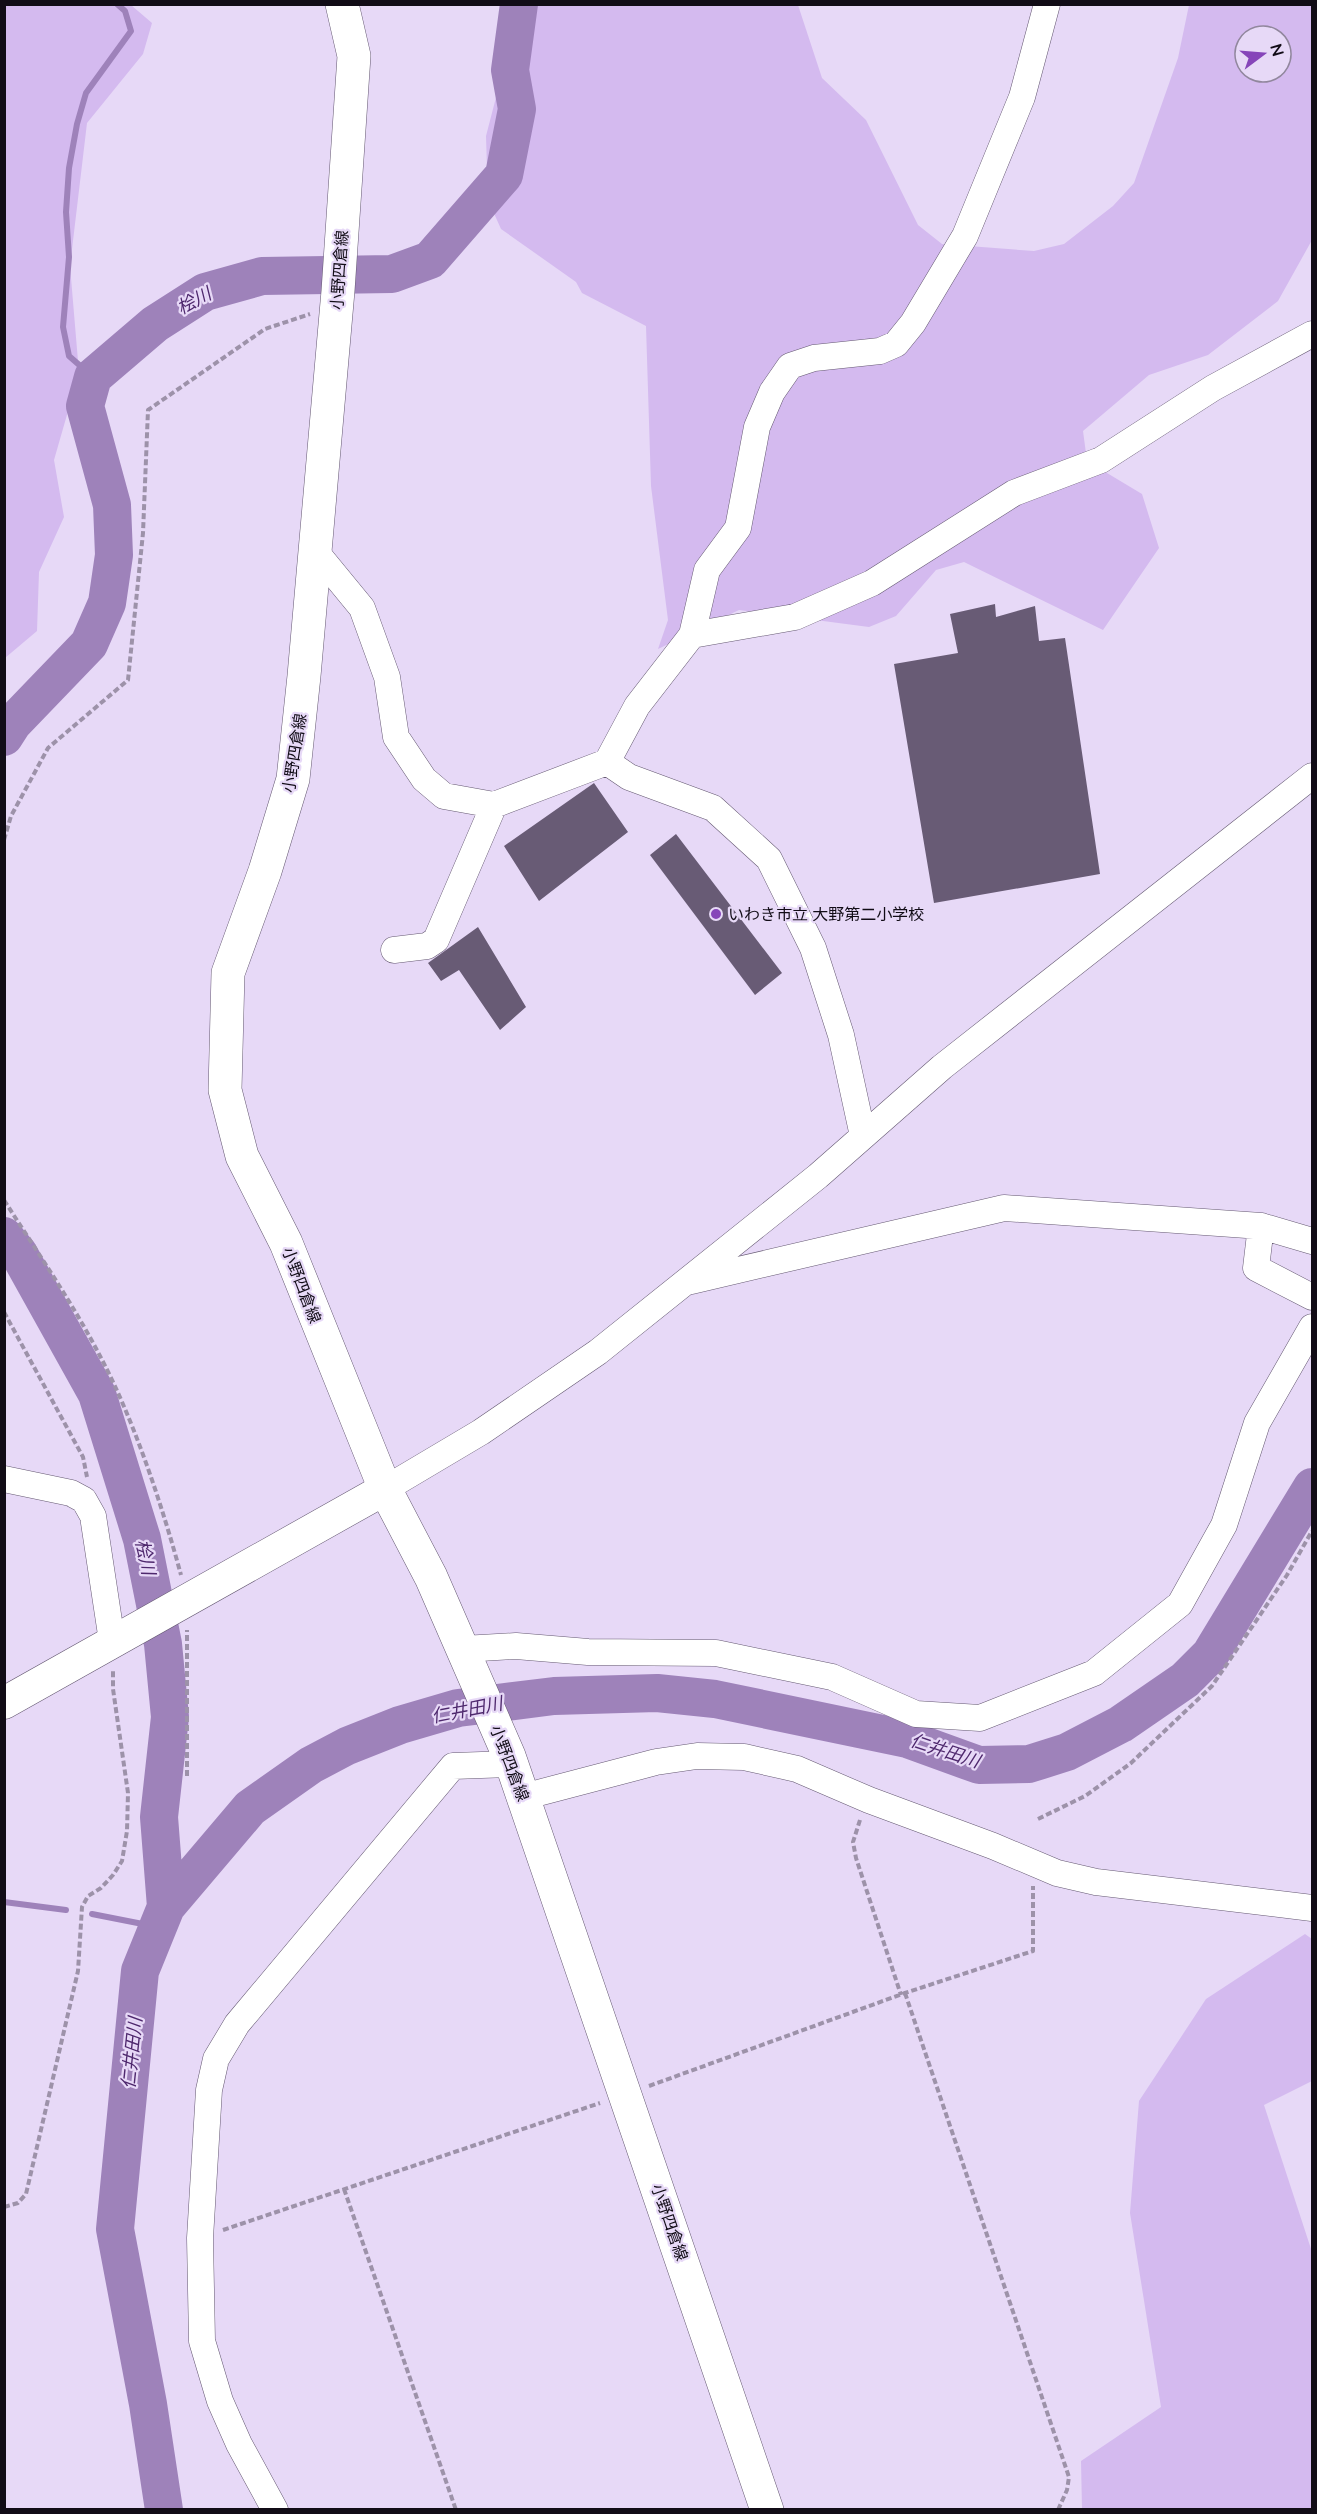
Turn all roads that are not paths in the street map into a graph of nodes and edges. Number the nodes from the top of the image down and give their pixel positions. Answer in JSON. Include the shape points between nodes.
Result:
{"nodes":[{"id":1,"x":342,"y":4,"type":"edge"},
{"id":2,"x":1047,"y":4,"type":"edge"},
{"id":3,"x":1312,"y":334,"type":"edge"},
{"id":4,"x":316,"y":552,"type":"junction"},
{"id":5,"x":692,"y":634,"type":"junction"},
{"id":6,"x":607,"y":762,"type":"junction"},
{"id":7,"x":1312,"y":776,"type":"edge"},
{"id":8,"x":494,"y":805,"type":"junction"},
{"id":9,"x":394,"y":950,"type":"dead end"},
{"id":10,"x":863,"y":1136,"type":"junction"},
{"id":11,"x":1261,"y":1226,"type":"junction"},
{"id":12,"x":1312,"y":1240,"type":"edge"},
{"id":13,"x":686,"y":1282,"type":"junction"},
{"id":14,"x":1312,"y":1297,"type":"edge"},
{"id":15,"x":1312,"y":1327,"type":"edge"},
{"id":16,"x":4,"y":1479,"type":"edge"},
{"id":17,"x":384,"y":1489,"type":"junction"},
{"id":18,"x":112,"y":1641,"type":"junction"},
{"id":19,"x":463,"y":1649,"type":"junction"},
{"id":20,"x":4,"y":1703,"type":"edge"},
{"id":21,"x":511,"y":1760,"type":"junction"},
{"id":22,"x":523,"y":1797,"type":"junction"},
{"id":23,"x":1312,"y":1908,"type":"edge"},
{"id":24,"x":275,"y":2510,"type":"edge"},
{"id":25,"x":767,"y":2510,"type":"edge"}],
"edges":[{"from":1,"to":4,"type":"main road","name":"小野四倉線","via":[[354,56]]},
{"from":2,"to":5,"type":"street","via":[[1022,97],[969,225],[913,323],[896,344],[880,351],[814,358],[790,366],[772,392],[757,427],[738,528],[707,570]]},
{"from":3,"to":5,"type":"street","via":[[1213,388],[1101,460],[1014,493],[872,583],[795,617]]},
{"from":4,"to":8,"type":"street","via":[[362,608],[387,677],[396,737],[424,778],[444,796]]},
{"from":4,"to":17,"type":"main road","name":"小野四倉線","via":[[293,779],[228,973],[225,1090],[242,1156],[286,1244]]},
{"from":5,"to":6,"type":"street","via":[[637,706]]},
{"from":6,"to":8,"type":"street"},
{"from":6,"to":10,"type":"street","via":[[629,777],[713,808],[769,860],[813,948],[841,1035]]},
{"from":7,"to":10,"type":"street","via":[[942,1067]]},
{"from":8,"to":9,"type":"street","via":[[436,940],[427,946]]},
{"from":10,"to":13,"type":"street"},
{"from":11,"to":12,"type":"street"},
{"from":11,"to":13,"type":"street","via":[[1004,1208]]},
{"from":11,"to":14,"type":"street","via":[[1256,1268]]},
{"from":13,"to":17,"type":"street","via":[[588,1359],[481,1432]]},
{"from":15,"to":19,"type":"street","via":[[1257,1423],[1224,1525],[1180,1604],[1094,1673],[980,1718],[916,1714],[832,1677],[716,1653],[588,1652],[516,1646]]},
{"from":16,"to":18,"type":"street","via":[[71,1492],[84,1500],[93,1516]]},
{"from":17,"to":18,"type":"street"},
{"from":17,"to":19,"type":"main road","name":"小野四倉線","via":[[432,1577]]},
{"from":18,"to":20,"type":"street"},
{"from":19,"to":21,"type":"main road","name":"小野四倉線"},
{"from":21,"to":22,"type":"main road","name":"小野四倉線"},
{"from":21,"to":24,"type":"street","via":[[453,1766],[237,2024],[216,2060],[209,2090],[200,2238],[202,2341],[220,2401]]},
{"from":22,"to":23,"type":"street","via":[[656,1762],[697,1756],[744,1757],[797,1769],[1057,1873],[1096,1882]]},
{"from":22,"to":25,"type":"main road","name":"小野四倉線"}]}
